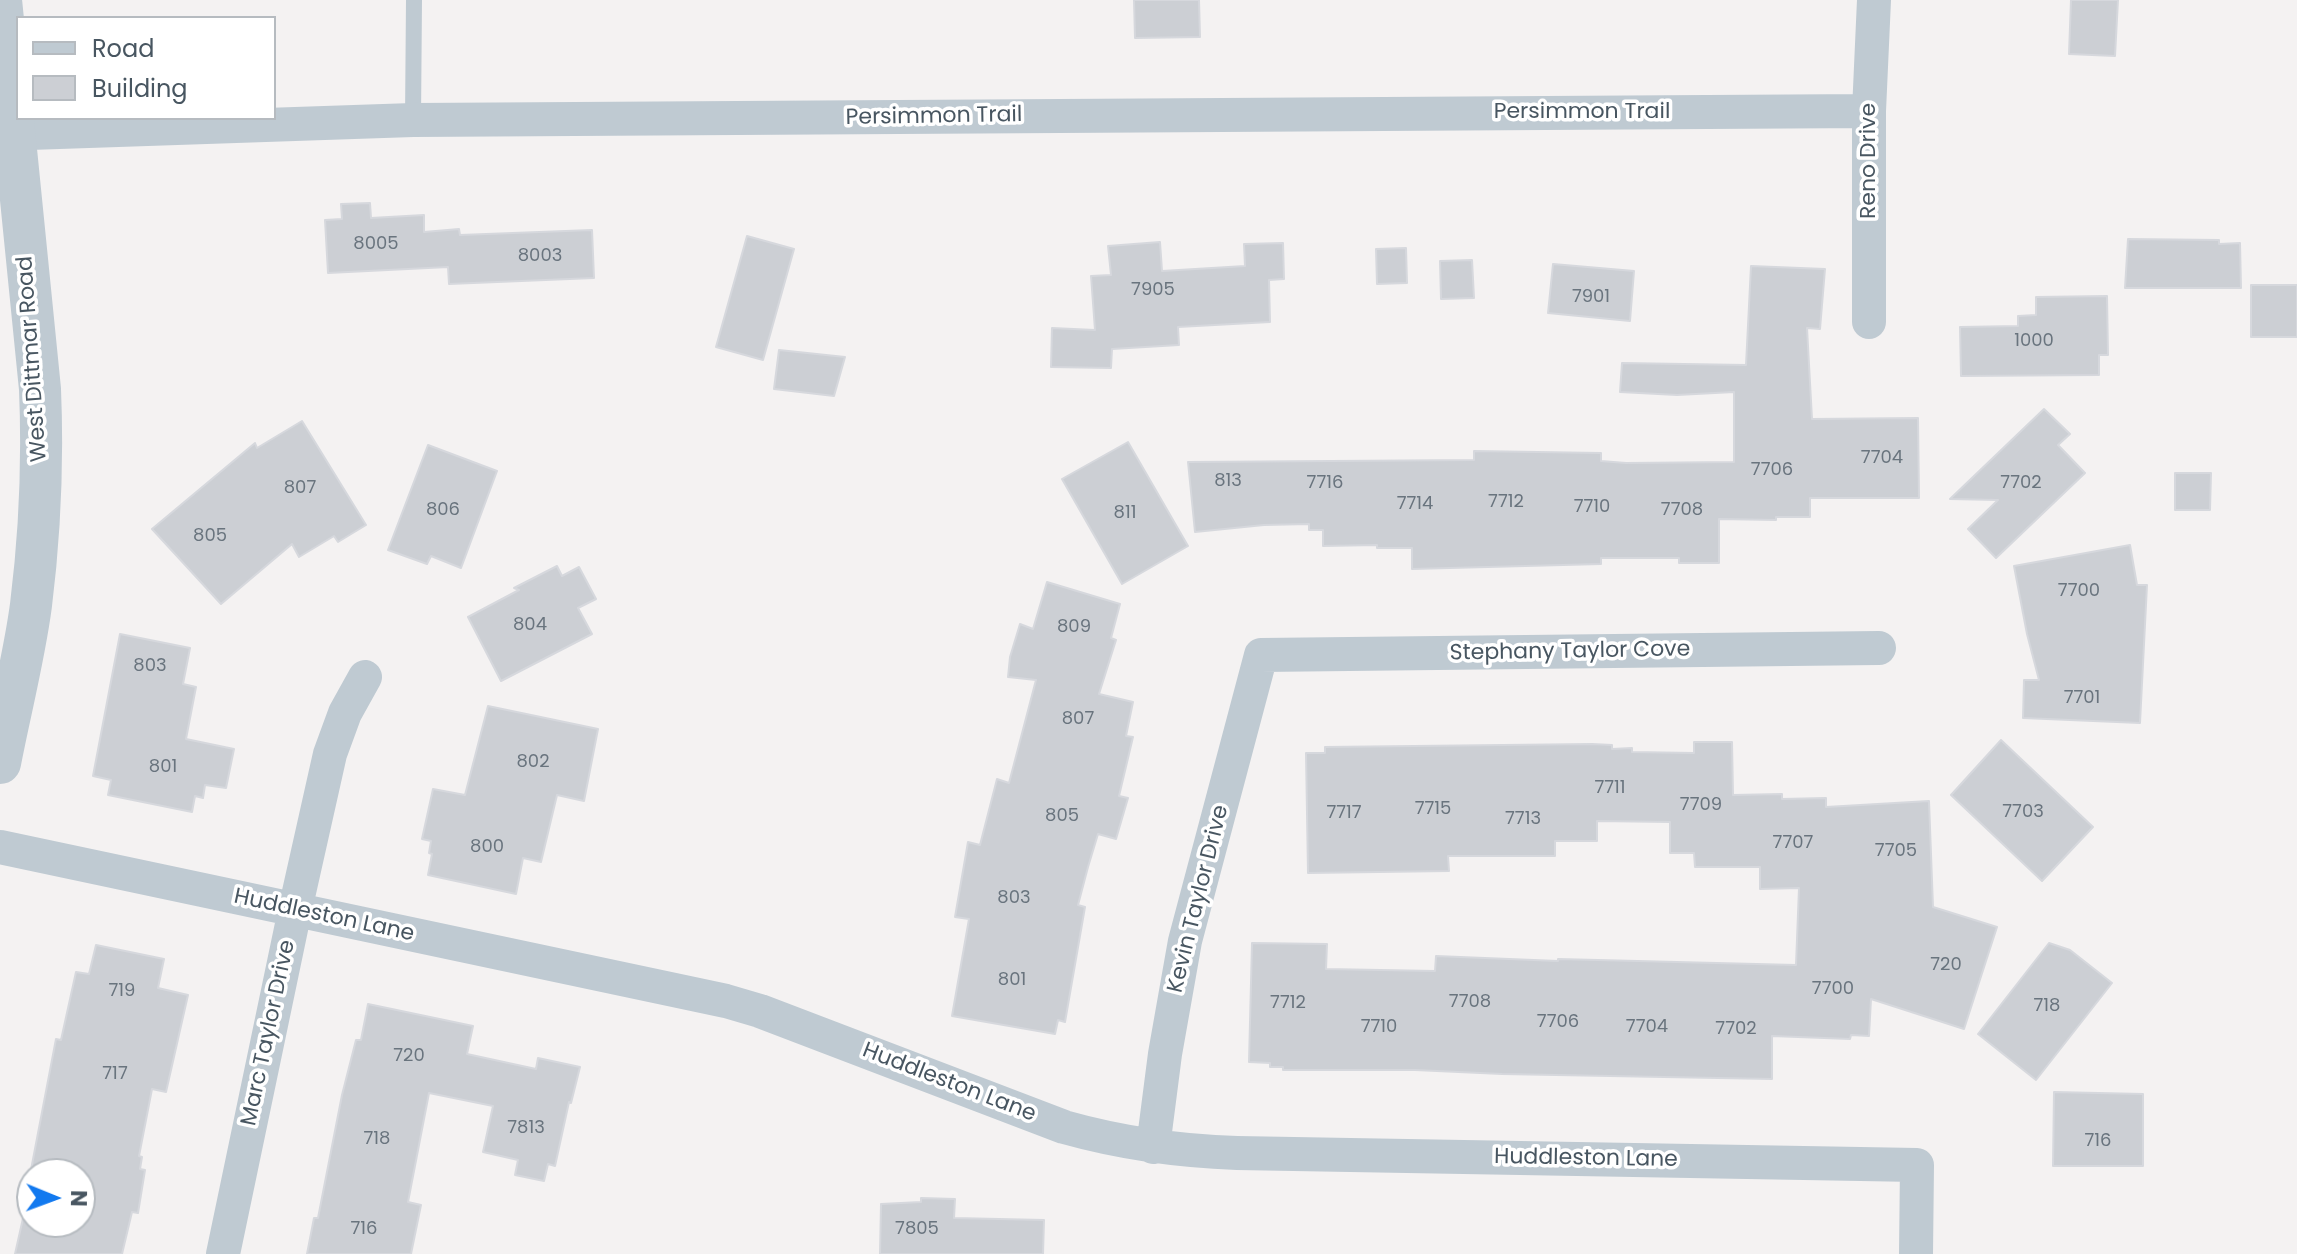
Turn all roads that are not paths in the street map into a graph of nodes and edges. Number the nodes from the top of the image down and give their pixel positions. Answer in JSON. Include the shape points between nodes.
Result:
{"nodes":[{"id":1,"x":1,"y":0,"type":"edge"},
{"id":2,"x":414,"y":0,"type":"edge"},
{"id":3,"x":1874,"y":0,"type":"edge"},
{"id":4,"x":1869,"y":111,"type":"junction"},
{"id":5,"x":413,"y":120,"type":"junction"},
{"id":6,"x":7,"y":135,"type":"edge"},
{"id":7,"x":1869,"y":322,"type":"dead end"},
{"id":8,"x":1879,"y":648,"type":"dead end"},
{"id":9,"x":1261,"y":655,"type":"joint"},
{"id":10,"x":365,"y":677,"type":"dead end"},
{"id":11,"x":0,"y":763,"type":"edge"},
{"id":12,"x":0,"y":847,"type":"edge"},
{"id":13,"x":295,"y":910,"type":"junction"},
{"id":14,"x":1153,"y":1147,"type":"junction"},
{"id":15,"x":223,"y":1254,"type":"edge"},
{"id":16,"x":1916,"y":1254,"type":"edge"}],
"edges":[{"from":1,"to":6,"type":"street","name":"West Dittmar Road"},
{"from":2,"to":5,"type":"lane"},
{"from":3,"to":4,"type":"street","name":"Reno Drive"},
{"from":4,"to":5,"type":"street","name":"Persimmon Trail"},
{"from":4,"to":7,"type":"street","name":"Reno Drive"},
{"from":5,"to":6,"type":"street","name":"Persimmon Trail"},
{"from":6,"to":11,"type":"street","name":"West Dittmar Road","via":[[42,441],[31,608]]},
{"from":8,"to":9,"type":"street","name":"Stephany Taylor Cove"},
{"from":9,"to":14,"type":"street","name":"Kevin Taylor Drive","via":[[1185,941]]},
{"from":10,"to":13,"type":"street","name":"Marc Taylor Drive","via":[[330,754]]},
{"from":12,"to":13,"type":"street","name":"Huddleston Lane"},
{"from":13,"to":14,"type":"street","name":"Huddleston Lane","via":[[726,1001],[1064,1127]]},
{"from":13,"to":15,"type":"street","name":"Marc Taylor Drive"},
{"from":14,"to":16,"type":"street","name":"Huddleston Lane","via":[[1237,1153],[1917,1165]]}]}
